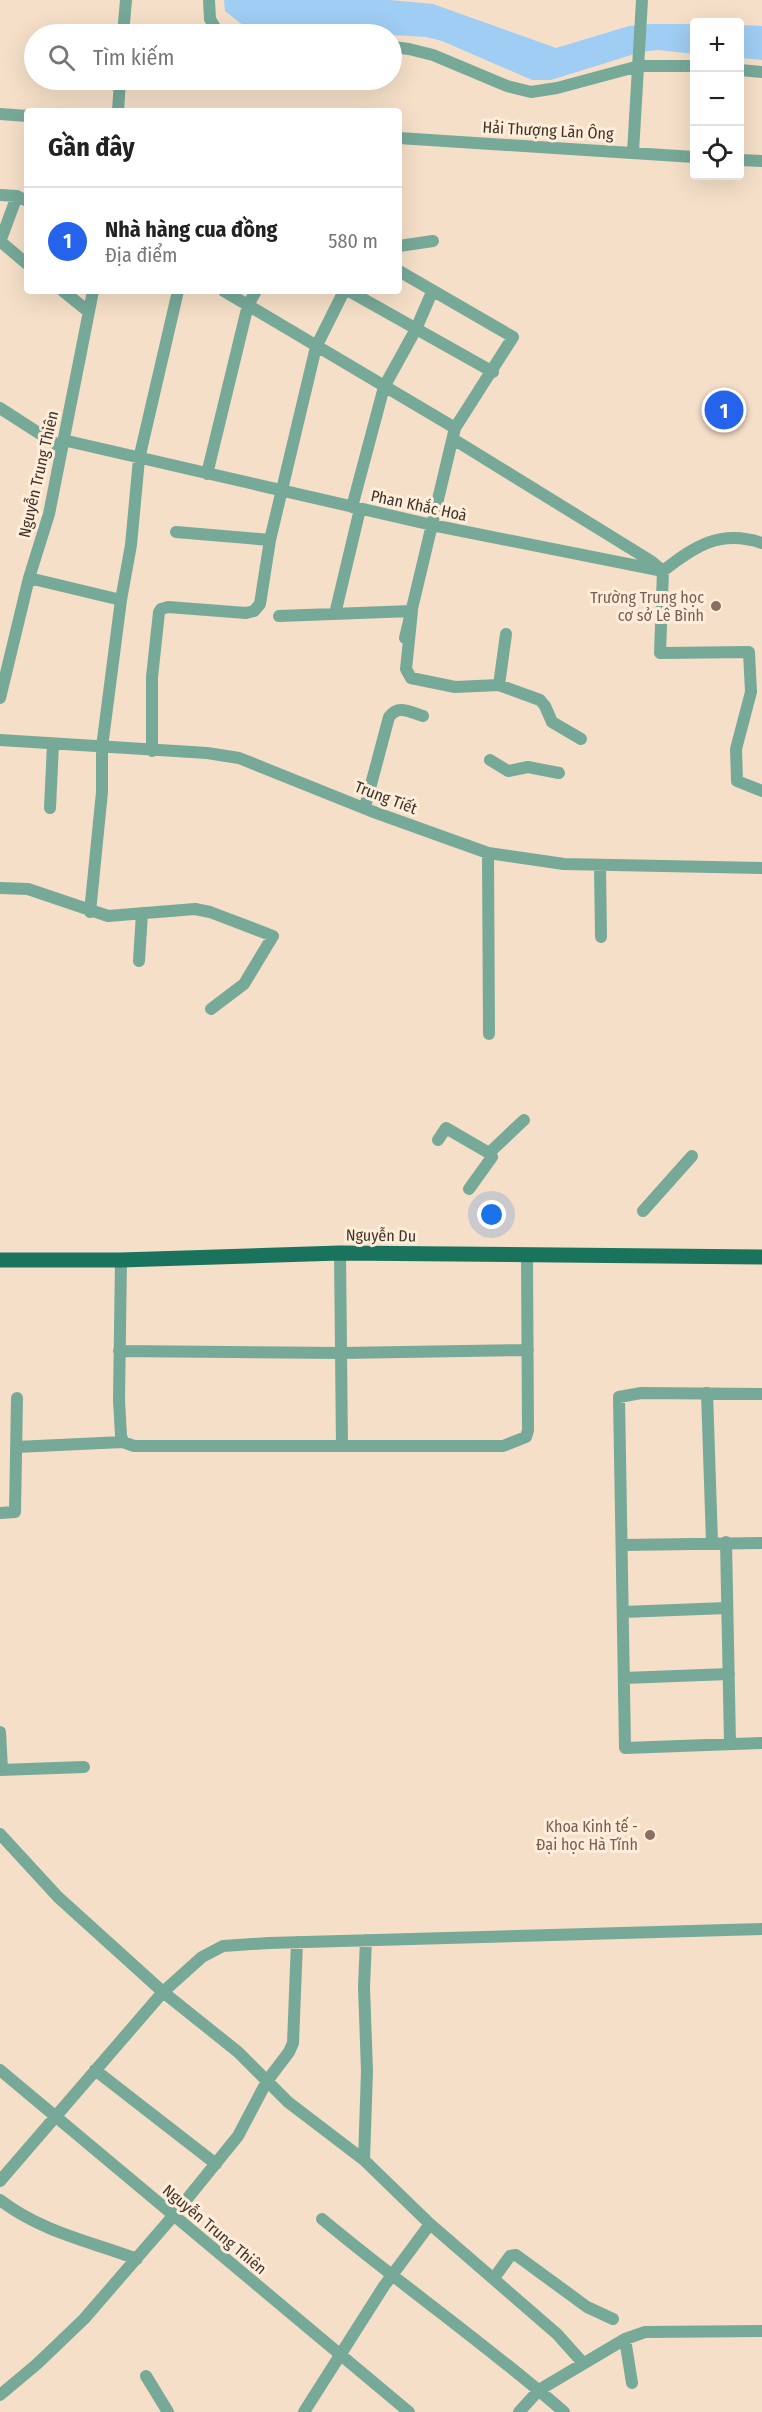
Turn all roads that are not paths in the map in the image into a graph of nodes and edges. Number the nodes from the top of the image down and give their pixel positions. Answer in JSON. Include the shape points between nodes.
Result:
{"nodes":[{"id":1,"x":126,"y":0,"type":"edge"},
{"id":2,"x":209,"y":0,"type":"edge"},
{"id":3,"x":642,"y":0,"type":"edge"},
{"id":4,"x":124,"y":24,"type":"edge"},
{"id":5,"x":213,"y":24,"type":"edge"},
{"id":6,"x":402,"y":48,"type":"edge"},
{"id":7,"x":639,"y":63,"type":"junction"},
{"id":8,"x":690,"y":66,"type":"edge"},
{"id":9,"x":744,"y":70,"type":"edge"},
{"id":10,"x":762,"y":72,"type":"edge"},
{"id":11,"x":119,"y":90,"type":"edge"},
{"id":12,"x":118,"y":108,"type":"edge"},
{"id":13,"x":0,"y":114,"type":"edge"},
{"id":14,"x":24,"y":116,"type":"edge"},
{"id":15,"x":402,"y":138,"type":"edge"},
{"id":16,"x":633,"y":152,"type":"junction"},
{"id":17,"x":690,"y":157,"type":"edge"},
{"id":18,"x":744,"y":160,"type":"edge"},
{"id":19,"x":762,"y":161,"type":"edge"},
{"id":20,"x":0,"y":195,"type":"edge"},
{"id":21,"x":22,"y":198,"type":"edge"},
{"id":22,"x":0,"y":241,"type":"edge"},
{"id":23,"x":433,"y":241,"type":"dead end"},
{"id":24,"x":402,"y":246,"type":"edge"},
{"id":25,"x":24,"y":261,"type":"edge"},
{"id":26,"x":402,"y":274,"type":"edge"},
{"id":27,"x":432,"y":292,"type":"junction"},
{"id":28,"x":67,"y":294,"type":"edge"},
{"id":29,"x":92,"y":294,"type":"edge"},
{"id":30,"x":177,"y":294,"type":"edge"},
{"id":31,"x":229,"y":294,"type":"edge"},
{"id":32,"x":254,"y":294,"type":"edge"},
{"id":33,"x":342,"y":294,"type":"edge"},
{"id":34,"x":354,"y":294,"type":"edge"},
{"id":35,"x":248,"y":305,"type":"junction"},
{"id":36,"x":89,"y":312,"type":"junction"},
{"id":37,"x":416,"y":329,"type":"junction"},
{"id":38,"x":316,"y":347,"type":"junction"},
{"id":39,"x":493,"y":372,"type":"junction"},
{"id":40,"x":384,"y":387,"type":"junction"},
{"id":41,"x":0,"y":408,"type":"edge"},
{"id":42,"x":454,"y":433,"type":"junction"},
{"id":43,"x":63,"y":444,"type":"junction"},
{"id":44,"x":139,"y":459,"type":"junction"},
{"id":45,"x":207,"y":474,"type":"junction"},
{"id":46,"x":282,"y":491,"type":"junction"},
{"id":47,"x":356,"y":508,"type":"junction"},
{"id":48,"x":432,"y":525,"type":"junction"},
{"id":49,"x":176,"y":532,"type":"dead end"},
{"id":50,"x":270,"y":540,"type":"junction"},
{"id":51,"x":762,"y":543,"type":"edge"},
{"id":52,"x":663,"y":571,"type":"junction"},
{"id":53,"x":29,"y":578,"type":"junction"},
{"id":54,"x":121,"y":600,"type":"junction"},
{"id":55,"x":412,"y":611,"type":"junction"},
{"id":56,"x":335,"y":614,"type":"junction"},
{"id":57,"x":279,"y":616,"type":"dead end"},
{"id":58,"x":506,"y":634,"type":"dead end"},
{"id":59,"x":405,"y":638,"type":"dead end"},
{"id":60,"x":0,"y":641,"type":"edge"},
{"id":61,"x":14,"y":644,"type":"junction"},
{"id":62,"x":499,"y":685,"type":"junction"},
{"id":63,"x":0,"y":698,"type":"edge"},
{"id":64,"x":423,"y":716,"type":"dead end"},
{"id":65,"x":580,"y":739,"type":"dead end"},
{"id":66,"x":0,"y":740,"type":"edge"},
{"id":67,"x":53,"y":744,"type":"junction"},
{"id":68,"x":102,"y":747,"type":"junction"},
{"id":69,"x":152,"y":752,"type":"junction"},
{"id":70,"x":490,"y":760,"type":"dead end"},
{"id":71,"x":559,"y":773,"type":"dead end"},
{"id":72,"x":762,"y":791,"type":"edge"},
{"id":73,"x":365,"y":807,"type":"junction"},
{"id":74,"x":50,"y":808,"type":"dead end"},
{"id":75,"x":488,"y":853,"type":"junction"},
{"id":76,"x":600,"y":866,"type":"junction"},
{"id":77,"x":762,"y":868,"type":"edge"},
{"id":78,"x":0,"y":888,"type":"edge"},
{"id":79,"x":90,"y":912,"type":"junction"},
{"id":80,"x":142,"y":913,"type":"junction"},
{"id":81,"x":601,"y":937,"type":"dead end"},
{"id":82,"x":139,"y":960,"type":"dead end"},
{"id":83,"x":211,"y":1009,"type":"dead end"},
{"id":84,"x":489,"y":1034,"type":"dead end"},
{"id":85,"x":524,"y":1120,"type":"dead end"},
{"id":86,"x":438,"y":1140,"type":"dead end"},
{"id":87,"x":489,"y":1153,"type":"junction"},
{"id":88,"x":692,"y":1156,"type":"dead end"},
{"id":89,"x":469,"y":1189,"type":"dead end"},
{"id":90,"x":642,"y":1211,"type":"dead end"},
{"id":91,"x":340,"y":1253,"type":"junction"},
{"id":92,"x":527,"y":1255,"type":"junction"},
{"id":93,"x":762,"y":1257,"type":"edge"},
{"id":94,"x":0,"y":1260,"type":"edge"},
{"id":95,"x":121,"y":1260,"type":"junction"},
{"id":96,"x":528,"y":1350,"type":"junction"},
{"id":97,"x":119,"y":1351,"type":"junction"},
{"id":98,"x":341,"y":1353,"type":"junction"},
{"id":99,"x":708,"y":1393,"type":"junction"},
{"id":100,"x":762,"y":1394,"type":"edge"},
{"id":101,"x":17,"y":1398,"type":"dead end"},
{"id":102,"x":123,"y":1442,"type":"junction"},
{"id":103,"x":342,"y":1446,"type":"junction"},
{"id":104,"x":16,"y":1447,"type":"junction"},
{"id":105,"x":0,"y":1513,"type":"edge"},
{"id":106,"x":712,"y":1542,"type":"junction"},
{"id":107,"x":726,"y":1542,"type":"junction"},
{"id":108,"x":762,"y":1543,"type":"edge"},
{"id":109,"x":623,"y":1545,"type":"junction"},
{"id":110,"x":727,"y":1608,"type":"junction"},
{"id":111,"x":623,"y":1612,"type":"junction"},
{"id":112,"x":729,"y":1674,"type":"junction"},
{"id":113,"x":624,"y":1678,"type":"junction"},
{"id":114,"x":0,"y":1732,"type":"edge"},
{"id":115,"x":730,"y":1743,"type":"junction"},
{"id":116,"x":762,"y":1743,"type":"edge"},
{"id":117,"x":84,"y":1767,"type":"dead end"},
{"id":118,"x":1,"y":1770,"type":"edge"},
{"id":119,"x":0,"y":1834,"type":"edge"},
{"id":120,"x":762,"y":1929,"type":"edge"},
{"id":121,"x":366,"y":1940,"type":"junction"},
{"id":122,"x":297,"y":1942,"type":"junction"},
{"id":123,"x":163,"y":1992,"type":"junction"},
{"id":124,"x":0,"y":2070,"type":"edge"},
{"id":125,"x":95,"y":2070,"type":"junction"},
{"id":126,"x":267,"y":2081,"type":"junction"},
{"id":127,"x":56,"y":2116,"type":"junction"},
{"id":128,"x":364,"y":2160,"type":"junction"},
{"id":129,"x":216,"y":2164,"type":"junction"},
{"id":130,"x":0,"y":2181,"type":"edge"},
{"id":131,"x":0,"y":2200,"type":"edge"},
{"id":132,"x":174,"y":2215,"type":"junction"},
{"id":133,"x":322,"y":2219,"type":"dead end"},
{"id":134,"x":430,"y":2224,"type":"junction"},
{"id":135,"x":137,"y":2259,"type":"junction"},
{"id":136,"x":391,"y":2276,"type":"junction"},
{"id":137,"x":494,"y":2278,"type":"junction"},
{"id":138,"x":613,"y":2319,"type":"dead end"},
{"id":139,"x":762,"y":2331,"type":"edge"},
{"id":140,"x":626,"y":2339,"type":"junction"},
{"id":141,"x":339,"y":2355,"type":"junction"},
{"id":142,"x":583,"y":2362,"type":"junction"},
{"id":143,"x":146,"y":2376,"type":"dead end"},
{"id":144,"x":632,"y":2383,"type":"dead end"},
{"id":145,"x":539,"y":2390,"type":"junction"},
{"id":146,"x":0,"y":2395,"type":"edge"},
{"id":147,"x":168,"y":2412,"type":"edge"},
{"id":148,"x":304,"y":2412,"type":"edge"},
{"id":149,"x":409,"y":2412,"type":"edge"},
{"id":150,"x":519,"y":2412,"type":"edge"},
{"id":151,"x":564,"y":2412,"type":"edge"}],
"edges":[{"from":1,"to":4,"type":"street"},
{"from":2,"to":5,"type":"street"},
{"from":3,"to":7,"type":"street"},
{"from":6,"to":7,"type":"street","via":[[432,55],[531,92]]},
{"from":7,"to":8,"type":"street"},
{"from":7,"to":16,"type":"street"},
{"from":9,"to":10,"type":"street"},
{"from":11,"to":12,"type":"street"},
{"from":13,"to":14,"type":"street"},
{"from":15,"to":16,"type":"street","name":"Hải Thượng Lãn Ông"},
{"from":16,"to":17,"type":"street","name":"Hải Thượng Lãn Ông"},
{"from":18,"to":19,"type":"street"},
{"from":20,"to":21,"type":"street"},
{"from":21,"to":22,"type":"street"},
{"from":22,"to":25,"type":"street"},
{"from":23,"to":24,"type":"street"},
{"from":26,"to":27,"type":"street"},
{"from":27,"to":37,"type":"street"},
{"from":27,"to":39,"type":"street","via":[[513,337]]},
{"from":28,"to":36,"type":"street"},
{"from":29,"to":36,"type":"street","name":"Nguyễn Trung Thiên"},
{"from":30,"to":44,"type":"street"},
{"from":31,"to":35,"type":"street"},
{"from":32,"to":35,"type":"street"},
{"from":33,"to":38,"type":"street"},
{"from":34,"to":37,"type":"street"},
{"from":35,"to":38,"type":"street"},
{"from":35,"to":45,"type":"street"},
{"from":36,"to":43,"type":"street","name":"Nguyễn Trung Thiên"},
{"from":37,"to":39,"type":"street"},
{"from":37,"to":40,"type":"street"},
{"from":38,"to":40,"type":"street"},
{"from":38,"to":46,"type":"street"},
{"from":39,"to":42,"type":"street"},
{"from":40,"to":42,"type":"street"},
{"from":40,"to":47,"type":"street"},
{"from":41,"to":43,"type":"street","name":"Phan Khắc Hoà"},
{"from":42,"to":48,"type":"street"},
{"from":42,"to":52,"type":"street"},
{"from":43,"to":44,"type":"street","name":"Phan Khắc Hoà"},
{"from":43,"to":53,"type":"street","name":"Nguyễn Trung Thiên","via":[[49,514]]},
{"from":44,"to":45,"type":"street","name":"Phan Khắc Hoà"},
{"from":44,"to":54,"type":"street"},
{"from":45,"to":46,"type":"street","name":"Phan Khắc Hoà"},
{"from":46,"to":47,"type":"street","name":"Phan Khắc Hoà"},
{"from":46,"to":50,"type":"street"},
{"from":47,"to":48,"type":"street","name":"Phan Khắc Hoà"},
{"from":47,"to":56,"type":"street"},
{"from":48,"to":52,"type":"street","name":"Phan Khắc Hoà"},
{"from":48,"to":55,"type":"street"},
{"from":49,"to":50,"type":"street"},
{"from":50,"to":69,"type":"street","via":[[262,598],[254,610],[160,610],[152,677]]},
{"from":51,"to":52,"type":"street","via":[[720,538],[706,542]]},
{"from":52,"to":72,"type":"street","via":[[660,653],[748,652],[751,692],[736,749],[737,781]]},
{"from":53,"to":54,"type":"street"},
{"from":53,"to":61,"type":"street","name":"Nguyễn Trung Thiên"},
{"from":54,"to":68,"type":"street"},
{"from":55,"to":56,"type":"street"},
{"from":55,"to":59,"type":"street"},
{"from":55,"to":62,"type":"street","via":[[406,669],[411,678],[455,687]]},
{"from":56,"to":57,"type":"street"},
{"from":58,"to":62,"type":"street"},
{"from":60,"to":61,"type":"street"},
{"from":61,"to":63,"type":"street","name":"Nguyễn Trung Thiên"},
{"from":62,"to":65,"type":"street","via":[[540,700],[552,722]]},
{"from":64,"to":73,"type":"street","via":[[399,709],[389,717]]},
{"from":66,"to":67,"type":"street","name":"Trung Tiết"},
{"from":67,"to":68,"type":"street","name":"Trung Tiết"},
{"from":67,"to":74,"type":"street"},
{"from":68,"to":69,"type":"street","name":"Trung Tiết"},
{"from":68,"to":79,"type":"street","via":[[102,792]]},
{"from":69,"to":73,"type":"street","name":"Trung Tiết","via":[[239,758]]},
{"from":70,"to":71,"type":"street","via":[[508,771],[528,767]]},
{"from":73,"to":75,"type":"street","name":"Trung Tiết"},
{"from":75,"to":76,"type":"street","name":"Trung Tiết"},
{"from":75,"to":84,"type":"street"},
{"from":76,"to":77,"type":"street","name":"Trung Tiết"},
{"from":76,"to":81,"type":"street"},
{"from":78,"to":79,"type":"street","via":[[27,889]]},
{"from":79,"to":80,"type":"street","via":[[108,916]]},
{"from":80,"to":82,"type":"street"},
{"from":80,"to":83,"type":"street","via":[[202,910],[273,936],[244,984]]},
{"from":85,"to":87,"type":"street"},
{"from":86,"to":87,"type":"street","via":[[446,1128]]},
{"from":87,"to":89,"type":"street","via":[[492,1157]]},
{"from":88,"to":90,"type":"street"},
{"from":91,"to":92,"type":"main road","name":"Nguyễn Du"},
{"from":91,"to":95,"type":"main road","name":"Nguyễn Du"},
{"from":91,"to":98,"type":"street"},
{"from":92,"to":93,"type":"main road","name":"Nguyễn Du"},
{"from":92,"to":96,"type":"street"},
{"from":94,"to":95,"type":"main road","name":"Nguyễn Du"},
{"from":95,"to":97,"type":"street"},
{"from":96,"to":98,"type":"street"},
{"from":96,"to":103,"type":"street","via":[[526,1437],[499,1447]]},
{"from":97,"to":98,"type":"street"},
{"from":97,"to":102,"type":"street"},
{"from":98,"to":103,"type":"street"},
{"from":99,"to":100,"type":"street"},
{"from":99,"to":106,"type":"street"},
{"from":99,"to":109,"type":"street","via":[[641,1393],[619,1397]]},
{"from":101,"to":104,"type":"street"},
{"from":102,"to":103,"type":"street","via":[[134,1446]]},
{"from":102,"to":104,"type":"street"},
{"from":104,"to":105,"type":"street","via":[[15,1512]]},
{"from":106,"to":107,"type":"street"},
{"from":106,"to":109,"type":"street"},
{"from":107,"to":108,"type":"street"},
{"from":107,"to":110,"type":"street"},
{"from":109,"to":111,"type":"street"},
{"from":110,"to":111,"type":"street"},
{"from":110,"to":112,"type":"street"},
{"from":111,"to":113,"type":"street"},
{"from":112,"to":113,"type":"street"},
{"from":112,"to":115,"type":"street"},
{"from":113,"to":115,"type":"street","via":[[625,1748]]},
{"from":114,"to":118,"type":"street"},
{"from":115,"to":116,"type":"street"},
{"from":117,"to":118,"type":"street"},
{"from":119,"to":123,"type":"street","via":[[58,1897]]},
{"from":120,"to":121,"type":"street"},
{"from":121,"to":122,"type":"street"},
{"from":121,"to":128,"type":"street"},
{"from":122,"to":123,"type":"street","via":[[212,1950]]},
{"from":122,"to":126,"type":"street","via":[[293,2043]]},
{"from":123,"to":125,"type":"street"},
{"from":123,"to":126,"type":"street","via":[[238,2052]]},
{"from":124,"to":127,"type":"street","name":"Nguyễn Trung Thiên"},
{"from":125,"to":127,"type":"street"},
{"from":125,"to":129,"type":"street"},
{"from":126,"to":128,"type":"street","via":[[288,2102]]},
{"from":126,"to":129,"type":"street","via":[[238,2136]]},
{"from":127,"to":130,"type":"street"},
{"from":127,"to":132,"type":"street","name":"Nguyễn Trung Thiên"},
{"from":128,"to":134,"type":"street"},
{"from":129,"to":132,"type":"street"},
{"from":131,"to":135,"type":"street","via":[[45,2228]]},
{"from":132,"to":135,"type":"street"},
{"from":132,"to":141,"type":"street","name":"Nguyễn Trung Thiên"},
{"from":133,"to":136,"type":"street"},
{"from":134,"to":136,"type":"street"},
{"from":134,"to":137,"type":"street"},
{"from":135,"to":146,"type":"street","via":[[84,2319]]},
{"from":136,"to":141,"type":"street"},
{"from":136,"to":145,"type":"street"},
{"from":137,"to":138,"type":"street","via":[[510,2256],[516,2255],[587,2307]]},
{"from":137,"to":142,"type":"street"},
{"from":139,"to":140,"type":"street","via":[[645,2332]]},
{"from":140,"to":142,"type":"street"},
{"from":140,"to":144,"type":"street"},
{"from":141,"to":148,"type":"street"},
{"from":141,"to":149,"type":"street","name":"Nguyễn Trung Thiên"},
{"from":142,"to":145,"type":"street"},
{"from":143,"to":147,"type":"street"},
{"from":145,"to":150,"type":"street"},
{"from":145,"to":151,"type":"street"}]}
